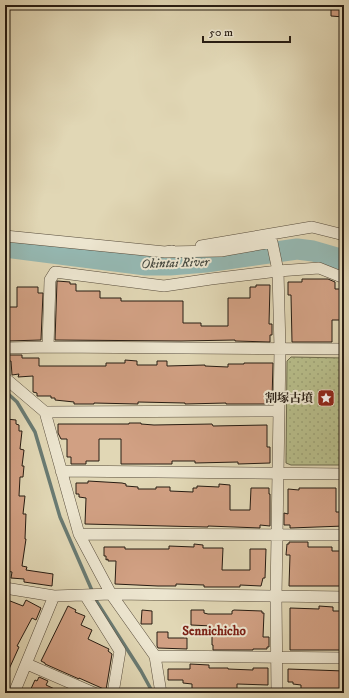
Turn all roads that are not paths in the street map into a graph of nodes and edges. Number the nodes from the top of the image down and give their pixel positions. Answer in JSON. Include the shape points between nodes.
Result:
{"nodes":[{"id":1,"x":344,"y":235,"type":"edge"},
{"id":2,"x":5,"y":236,"type":"edge"},
{"id":3,"x":165,"y":252,"type":"junction"},
{"id":4,"x":276,"y":268,"type":"junction"},
{"id":5,"x":344,"y":278,"type":"edge"},
{"id":6,"x":48,"y":347,"type":"junction"},
{"id":7,"x":5,"y":348,"type":"edge"},
{"id":8,"x":280,"y":349,"type":"junction"},
{"id":9,"x":344,"y":349,"type":"edge"},
{"id":10,"x":5,"y":378,"type":"edge"},
{"id":11,"x":279,"y":411,"type":"junction"},
{"id":12,"x":45,"y":412,"type":"junction"},
{"id":13,"x":61,"y":471,"type":"junction"},
{"id":14,"x":278,"y":474,"type":"junction"},
{"id":15,"x":344,"y":474,"type":"edge"},
{"id":16,"x":79,"y":534,"type":"junction"},
{"id":17,"x":278,"y":535,"type":"junction"},
{"id":18,"x":344,"y":535,"type":"edge"},
{"id":19,"x":5,"y":588,"type":"edge"},
{"id":20,"x":111,"y":594,"type":"junction"},
{"id":21,"x":85,"y":595,"type":"junction"},
{"id":22,"x":54,"y":596,"type":"junction"},
{"id":23,"x":276,"y":597,"type":"junction"},
{"id":24,"x":344,"y":597,"type":"edge"},
{"id":25,"x":155,"y":656,"type":"junction"},
{"id":26,"x":277,"y":658,"type":"junction"},
{"id":27,"x":344,"y":658,"type":"edge"},
{"id":28,"x":26,"y":664,"type":"junction"},
{"id":29,"x":14,"y":693,"type":"edge"},
{"id":30,"x":94,"y":693,"type":"edge"},
{"id":31,"x":113,"y":693,"type":"edge"},
{"id":32,"x":161,"y":693,"type":"edge"},
{"id":33,"x":277,"y":693,"type":"edge"}],
"edges":[{"from":1,"to":3,"type":"street","via":[[312,228]]},
{"from":2,"to":3,"type":"street"},
{"from":3,"to":4,"type":"street","via":[[220,251],[272,242]]},
{"from":4,"to":5,"type":"street","via":[[319,268]]},
{"from":4,"to":6,"type":"street","via":[[164,286],[55,272],[50,280]]},
{"from":4,"to":8,"type":"street"},
{"from":6,"to":7,"type":"street"},
{"from":6,"to":8,"type":"street"},
{"from":8,"to":9,"type":"street"},
{"from":8,"to":11,"type":"street"},
{"from":10,"to":12,"type":"street"},
{"from":11,"to":12,"type":"street"},
{"from":11,"to":14,"type":"street"},
{"from":12,"to":13,"type":"street"},
{"from":13,"to":14,"type":"street"},
{"from":13,"to":16,"type":"street"},
{"from":14,"to":15,"type":"street"},
{"from":14,"to":17,"type":"street"},
{"from":16,"to":17,"type":"street"},
{"from":16,"to":20,"type":"street"},
{"from":17,"to":18,"type":"street"},
{"from":17,"to":23,"type":"street"},
{"from":19,"to":22,"type":"street"},
{"from":20,"to":21,"type":"street"},
{"from":20,"to":23,"type":"street"},
{"from":20,"to":25,"type":"street"},
{"from":21,"to":22,"type":"street"},
{"from":21,"to":31,"type":"street","via":[[120,651]]},
{"from":22,"to":28,"type":"street"},
{"from":23,"to":24,"type":"street"},
{"from":23,"to":26,"type":"street"},
{"from":25,"to":26,"type":"street"},
{"from":25,"to":32,"type":"street"},
{"from":26,"to":27,"type":"street"},
{"from":26,"to":33,"type":"street"},
{"from":28,"to":29,"type":"street"},
{"from":28,"to":30,"type":"street"}]}
